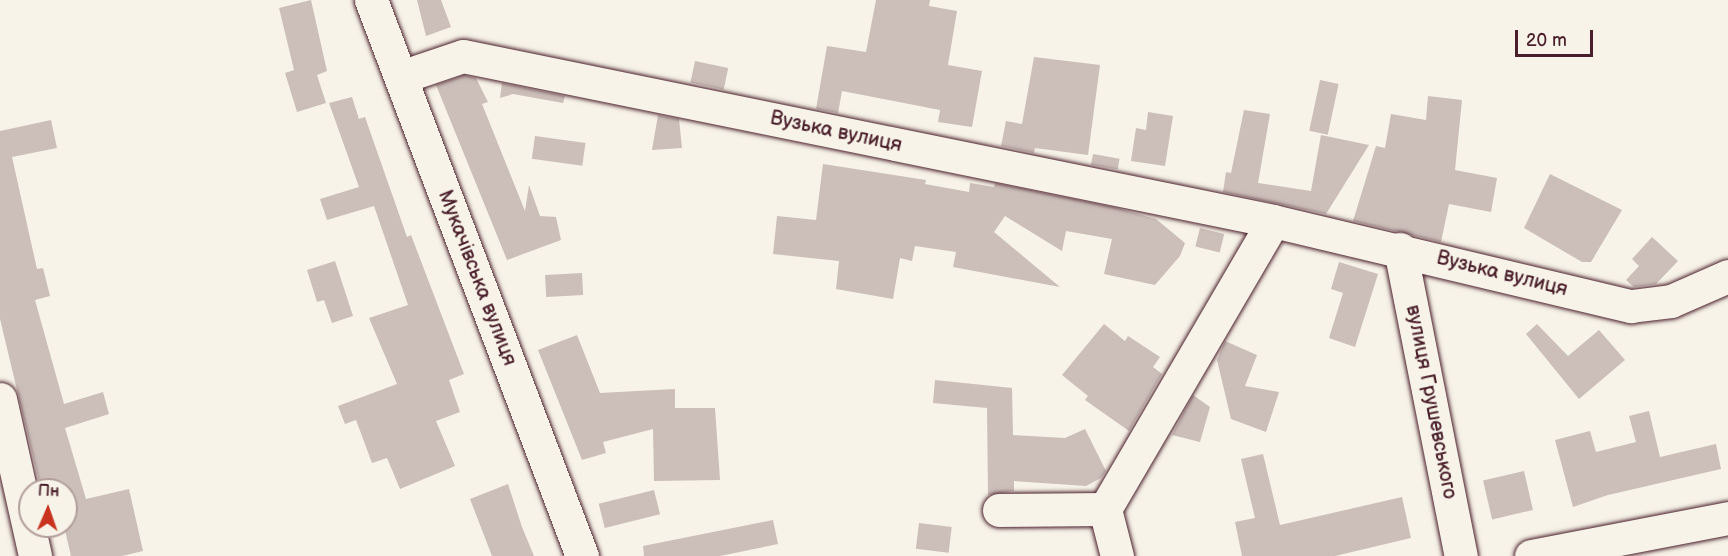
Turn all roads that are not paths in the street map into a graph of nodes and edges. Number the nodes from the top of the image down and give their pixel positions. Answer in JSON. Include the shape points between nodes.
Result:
{"nodes":[{"id":1,"x":371,"y":0,"type":"edge"},
{"id":2,"x":401,"y":77,"type":"junction"},
{"id":3,"x":1273,"y":221,"type":"junction"},
{"id":4,"x":1400,"y":249,"type":"junction"},
{"id":5,"x":1728,"y":276,"type":"edge"},
{"id":6,"x":0,"y":399,"type":"edge"},
{"id":7,"x":1105,"y":509,"type":"junction"},
{"id":8,"x":999,"y":510,"type":"dead end"},
{"id":9,"x":1728,"y":518,"type":"edge"},
{"id":10,"x":35,"y":556,"type":"edge"},
{"id":11,"x":582,"y":556,"type":"edge"},
{"id":12,"x":1117,"y":556,"type":"edge"},
{"id":13,"x":1461,"y":556,"type":"edge"},
{"id":14,"x":1531,"y":556,"type":"edge"}],
"edges":[{"from":1,"to":2,"type":"main road","name":"Мукачівська вулиця"},
{"from":2,"to":3,"type":"main road","name":"Вузька вулиця","via":[[463,56]]},
{"from":2,"to":11,"type":"main road","name":"Мукачівська вулиця"},
{"from":3,"to":4,"type":"main road","name":"Вузька вулиця"},
{"from":3,"to":7,"type":"main road"},
{"from":4,"to":5,"type":"main road","name":"Вузька вулиця","via":[[1631,306],[1671,300]]},
{"from":4,"to":13,"type":"main road","name":"вулиця Грушевського"},
{"from":6,"to":10,"type":"main road"},
{"from":7,"to":8,"type":"main road"},
{"from":7,"to":12,"type":"main road"},
{"from":9,"to":14,"type":"main road"}]}
